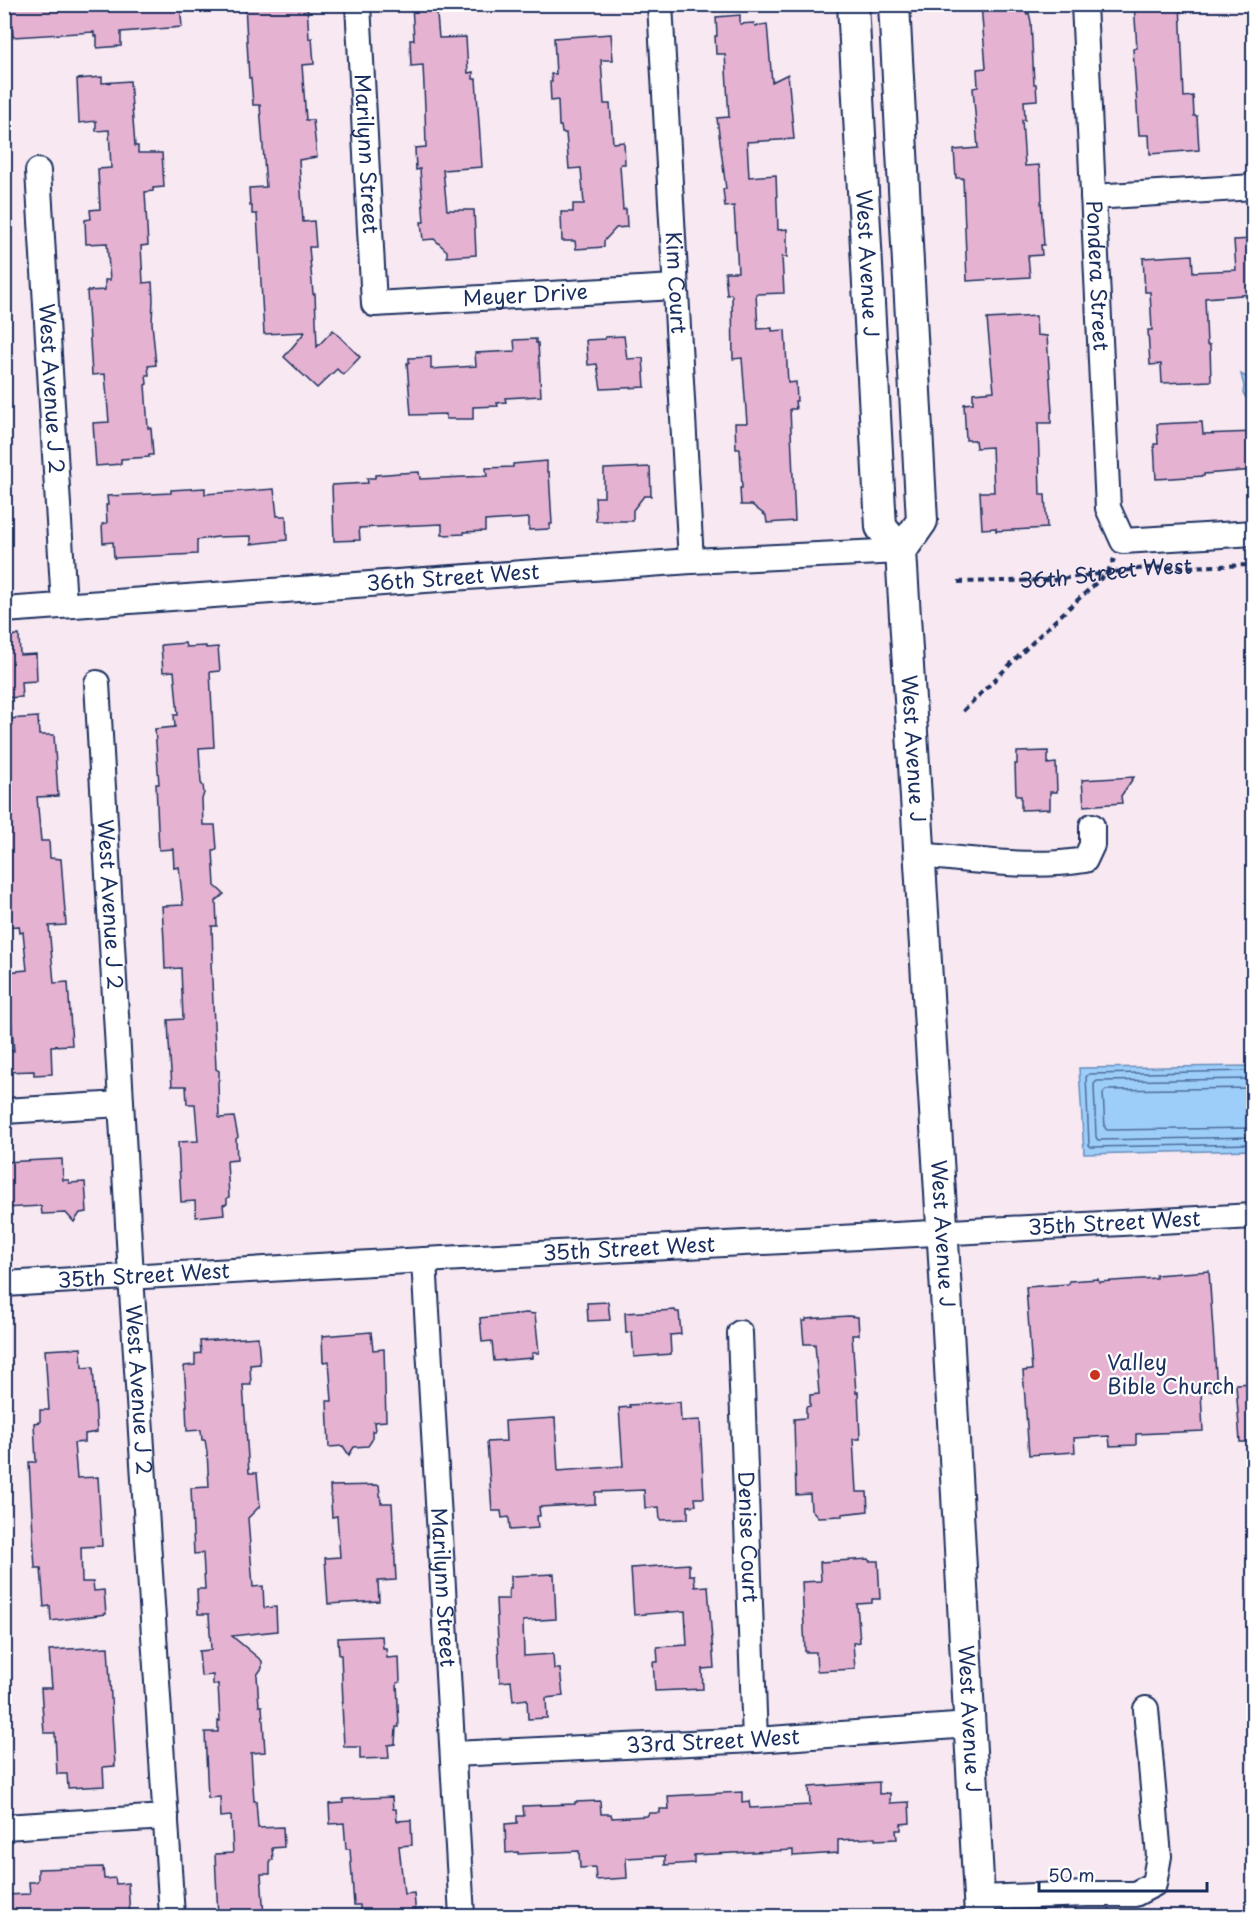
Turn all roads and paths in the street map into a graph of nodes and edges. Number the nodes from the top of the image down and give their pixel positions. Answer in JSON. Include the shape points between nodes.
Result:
{"nodes":[{"id":1,"x":358,"y":4,"type":"edge"},
{"id":2,"x":660,"y":4,"type":"edge"},
{"id":3,"x":853,"y":4,"type":"edge"},
{"id":4,"x":894,"y":4,"type":"edge"},
{"id":5,"x":1084,"y":4,"type":"edge"},
{"id":6,"x":38,"y":171,"type":"dead end"},
{"id":7,"x":1254,"y":187,"type":"edge"},
{"id":8,"x":1094,"y":196,"type":"junction"},
{"id":9,"x":675,"y":287,"type":"junction"},
{"id":10,"x":374,"y":304,"type":"joint"},
{"id":11,"x":1254,"y":533,"type":"edge"},
{"id":12,"x":1123,"y":541,"type":"junction"},
{"id":13,"x":901,"y":551,"type":"junction"},
{"id":14,"x":691,"y":561,"type":"junction"},
{"id":15,"x":1254,"y":565,"type":"edge"},
{"id":16,"x":1107,"y":573,"type":"junction"},
{"id":17,"x":957,"y":582,"type":"dead end"},
{"id":18,"x":64,"y":605,"type":"junction"},
{"id":19,"x":4,"y":610,"type":"edge"},
{"id":20,"x":97,"y":683,"type":"dead end"},
{"id":21,"x":963,"y":711,"type":"dead end"},
{"id":22,"x":1092,"y":826,"type":"dead end"},
{"id":23,"x":920,"y":855,"type":"junction"},
{"id":24,"x":121,"y":1104,"type":"junction"},
{"id":25,"x":4,"y":1112,"type":"edge"},
{"id":26,"x":1254,"y":1216,"type":"edge"},
{"id":27,"x":943,"y":1232,"type":"junction"},
{"id":28,"x":424,"y":1260,"type":"junction"},
{"id":29,"x":131,"y":1276,"type":"junction"},
{"id":30,"x":4,"y":1284,"type":"edge"},
{"id":31,"x":740,"y":1333,"type":"dead end"},
{"id":32,"x":1146,"y":1709,"type":"dead end"},
{"id":33,"x":970,"y":1725,"type":"junction"},
{"id":34,"x":754,"y":1740,"type":"junction"},
{"id":35,"x":453,"y":1754,"type":"junction"},
{"id":36,"x":166,"y":1817,"type":"junction"},
{"id":37,"x":4,"y":1827,"type":"edge"},
{"id":38,"x":979,"y":1907,"type":"edge"},
{"id":39,"x":172,"y":1917,"type":"edge"},
{"id":40,"x":462,"y":1917,"type":"edge"}],
"edges":[{"from":1,"to":10,"type":"street","name":"Marilynn Street"},
{"from":2,"to":9,"type":"street","name":"Kim Court"},
{"from":3,"to":13,"type":"main road","name":"West Avenue J","via":[[881,527]]},
{"from":4,"to":13,"type":"main road","name":"West Avenue J","via":[[922,521]]},
{"from":5,"to":8,"type":"street","name":"Pondera Street"},
{"from":6,"to":18,"type":"street","name":"West Avenue J 2"},
{"from":7,"to":8,"type":"street"},
{"from":8,"to":12,"type":"street","name":"Pondera Street","via":[[1108,508]]},
{"from":9,"to":10,"type":"street","name":"Meyer Drive"},
{"from":9,"to":14,"type":"street","name":"Kim Court"},
{"from":11,"to":12,"type":"street","name":"36th Street West"},
{"from":12,"to":16,"type":"path"},
{"from":13,"to":14,"type":"street","name":"36th Street West"},
{"from":13,"to":23,"type":"main road","name":"West Avenue J"},
{"from":14,"to":18,"type":"street","name":"36th Street West"},
{"from":15,"to":16,"type":"path","name":"36th Street West"},
{"from":16,"to":17,"type":"path","name":"36th Street West","via":[[1052,580]]},
{"from":16,"to":21,"type":"path"},
{"from":18,"to":19,"type":"street","name":"36th Street West"},
{"from":20,"to":24,"type":"street","name":"West Avenue J 2"},
{"from":22,"to":23,"type":"street","via":[[1092,845],[1086,860],[1062,864]]},
{"from":23,"to":27,"type":"main road","name":"West Avenue J"},
{"from":24,"to":25,"type":"street"},
{"from":24,"to":29,"type":"street","name":"West Avenue J 2"},
{"from":26,"to":27,"type":"street","name":"35th Street West"},
{"from":27,"to":28,"type":"street","name":"35th Street West"},
{"from":27,"to":33,"type":"main road","name":"West Avenue J"},
{"from":28,"to":29,"type":"street","name":"35th Street West"},
{"from":28,"to":35,"type":"street","name":"Marilynn Street"},
{"from":29,"to":30,"type":"street","name":"35th Street West"},
{"from":29,"to":36,"type":"street","name":"West Avenue J 2"},
{"from":31,"to":34,"type":"street","name":"Denise Court"},
{"from":32,"to":38,"type":"street","via":[[1158,1856],[1154,1884],[1135,1894],[1087,1894]]},
{"from":33,"to":34,"type":"street","name":"33rd Street West"},
{"from":33,"to":38,"type":"main road","name":"West Avenue J"},
{"from":34,"to":35,"type":"street","name":"33rd Street West"},
{"from":35,"to":40,"type":"street","name":"Marilynn Street"},
{"from":36,"to":37,"type":"street"},
{"from":36,"to":39,"type":"street","name":"West Avenue J 2"}]}
